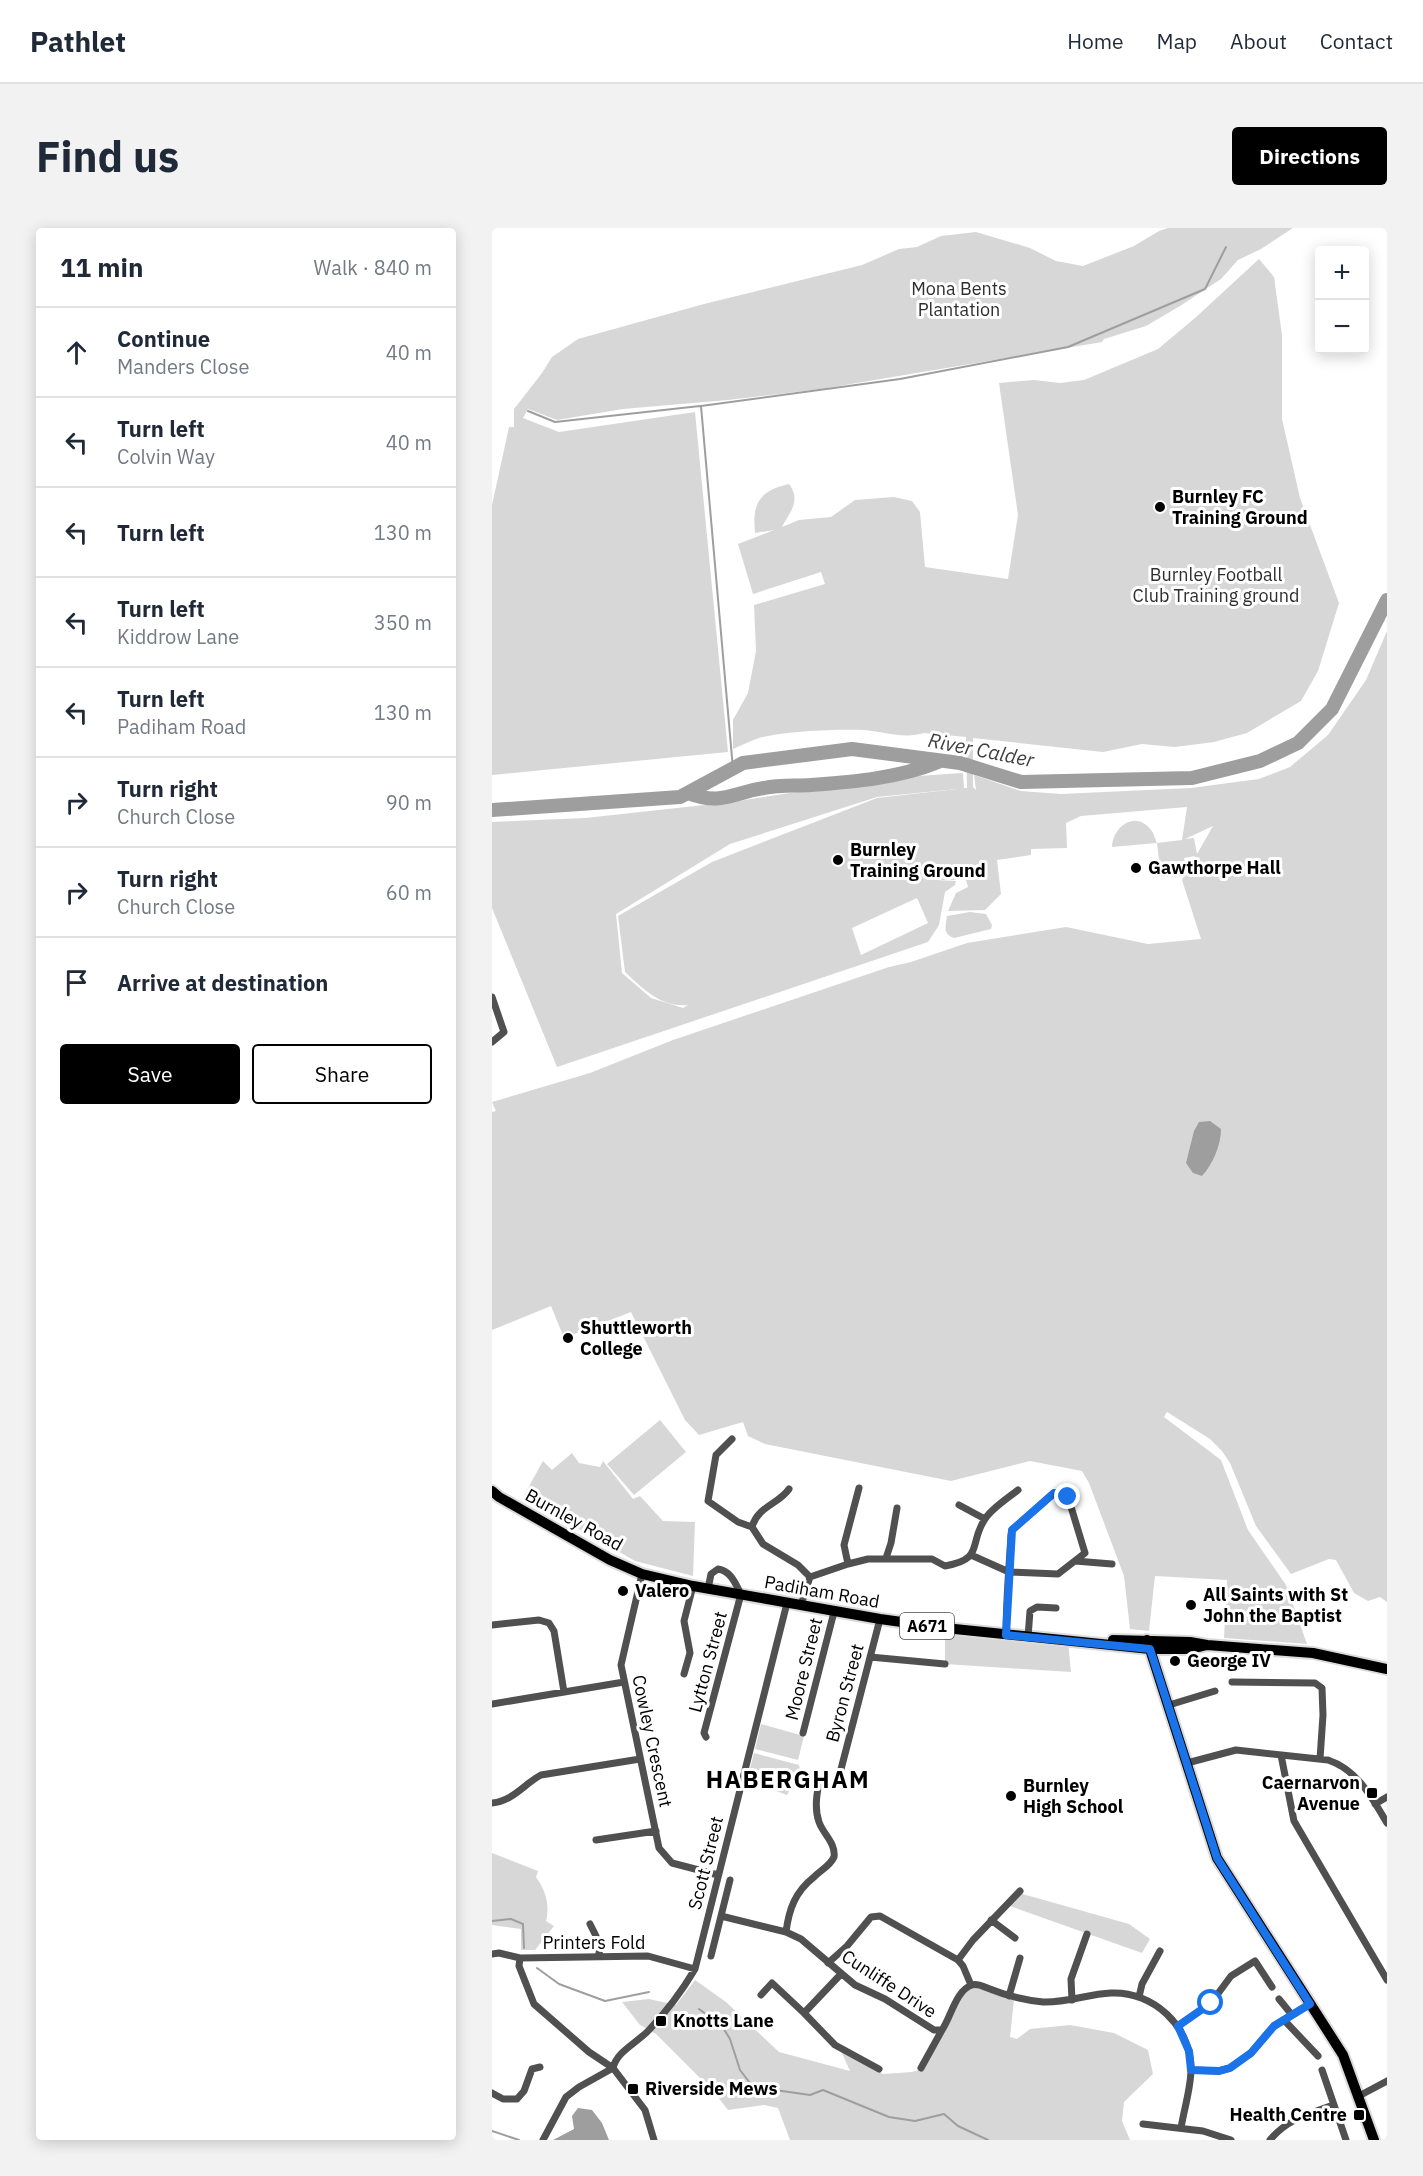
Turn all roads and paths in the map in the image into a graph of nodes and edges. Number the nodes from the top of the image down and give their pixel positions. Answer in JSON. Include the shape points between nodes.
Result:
{"nodes":[{"id":1,"x":492,"y":997,"type":"edge"},
{"id":2,"x":492,"y":1042,"type":"edge"},
{"id":3,"x":732,"y":1439,"type":"dead end"},
{"id":4,"x":859,"y":1488,"type":"dead end"},
{"id":5,"x":789,"y":1489,"type":"dead end"},
{"id":6,"x":1018,"y":1490,"type":"dead end"},
{"id":7,"x":492,"y":1491,"type":"edge"},
{"id":8,"x":959,"y":1505,"type":"dead end"},
{"id":9,"x":897,"y":1508,"type":"dead end"},
{"id":10,"x":985,"y":1519,"type":"junction"},
{"id":11,"x":752,"y":1527,"type":"junction"},
{"id":12,"x":971,"y":1555,"type":"junction"},
{"id":13,"x":886,"y":1558,"type":"junction"},
{"id":14,"x":1075,"y":1561,"type":"junction"},
{"id":15,"x":848,"y":1564,"type":"junction"},
{"id":16,"x":1113,"y":1564,"type":"dead end"},
{"id":17,"x":1009,"y":1572,"type":"junction"},
{"id":18,"x":642,"y":1574,"type":"junction"},
{"id":19,"x":810,"y":1577,"type":"junction"},
{"id":20,"x":693,"y":1586,"type":"junction"},
{"id":21,"x":708,"y":1588,"type":"junction"},
{"id":22,"x":741,"y":1594,"type":"junction"},
{"id":23,"x":787,"y":1603,"type":"junction"},
{"id":24,"x":801,"y":1605,"type":"junction"},
{"id":25,"x":1056,"y":1608,"type":"dead end"},
{"id":26,"x":834,"y":1612,"type":"junction"},
{"id":27,"x":880,"y":1619,"type":"junction"},
{"id":28,"x":492,"y":1625,"type":"edge"},
{"id":29,"x":1006,"y":1635,"type":"junction"},
{"id":30,"x":1028,"y":1637,"type":"junction"},
{"id":31,"x":1148,"y":1645,"type":"junction"},
{"id":32,"x":870,"y":1657,"type":"junction"},
{"id":33,"x":945,"y":1664,"type":"dead end"},
{"id":34,"x":1387,"y":1669,"type":"edge"},
{"id":35,"x":684,"y":1674,"type":"dead end"},
{"id":36,"x":624,"y":1682,"type":"junction"},
{"id":37,"x":1232,"y":1682,"type":"dead end"},
{"id":38,"x":1215,"y":1691,"type":"dead end"},
{"id":39,"x":564,"y":1692,"type":"junction"},
{"id":40,"x":492,"y":1704,"type":"edge"},
{"id":41,"x":1169,"y":1704,"type":"junction"},
{"id":42,"x":803,"y":1733,"type":"dead end"},
{"id":43,"x":706,"y":1737,"type":"dead end"},
{"id":44,"x":1281,"y":1755,"type":"junction"},
{"id":45,"x":640,"y":1759,"type":"junction"},
{"id":46,"x":1320,"y":1759,"type":"junction"},
{"id":47,"x":1187,"y":1763,"type":"junction"},
{"id":48,"x":840,"y":1773,"type":"dead end"},
{"id":49,"x":820,"y":1778,"type":"dead end"},
{"id":50,"x":1387,"y":1797,"type":"edge"},
{"id":51,"x":492,"y":1803,"type":"edge"},
{"id":52,"x":1375,"y":1804,"type":"junction"},
{"id":53,"x":1387,"y":1823,"type":"edge"},
{"id":54,"x":656,"y":1831,"type":"junction"},
{"id":55,"x":596,"y":1840,"type":"dead end"},
{"id":56,"x":718,"y":1875,"type":"junction"},
{"id":57,"x":730,"y":1880,"type":"dead end"},
{"id":58,"x":1020,"y":1891,"type":"dead end"},
{"id":59,"x":721,"y":1916,"type":"junction"},
{"id":60,"x":991,"y":1920,"type":"junction"},
{"id":61,"x":590,"y":1924,"type":"dead end"},
{"id":62,"x":786,"y":1932,"type":"junction"},
{"id":63,"x":1087,"y":1934,"type":"dead end"},
{"id":64,"x":1015,"y":1938,"type":"dead end"},
{"id":65,"x":1160,"y":1951,"type":"dead end"},
{"id":66,"x":492,"y":1954,"type":"edge"},
{"id":67,"x":711,"y":1956,"type":"dead end"},
{"id":68,"x":600,"y":1957,"type":"junction"},
{"id":69,"x":520,"y":1958,"type":"junction"},
{"id":70,"x":1020,"y":1958,"type":"dead end"},
{"id":71,"x":958,"y":1960,"type":"junction"},
{"id":72,"x":828,"y":1963,"type":"junction"},
{"id":73,"x":695,"y":1969,"type":"junction"},
{"id":74,"x":841,"y":1974,"type":"junction"},
{"id":75,"x":1387,"y":1980,"type":"edge"},
{"id":76,"x":971,"y":1985,"type":"junction"},
{"id":77,"x":1272,"y":1987,"type":"dead end"},
{"id":78,"x":761,"y":1995,"type":"dead end"},
{"id":79,"x":1009,"y":1996,"type":"junction"},
{"id":80,"x":1139,"y":1996,"type":"junction"},
{"id":81,"x":1279,"y":1999,"type":"dead end"},
{"id":82,"x":1072,"y":2000,"type":"junction"},
{"id":83,"x":1310,"y":2004,"type":"junction"},
{"id":84,"x":804,"y":2013,"type":"junction"},
{"id":85,"x":1292,"y":2015,"type":"junction"},
{"id":86,"x":1284,"y":2020,"type":"junction"},
{"id":87,"x":1178,"y":2026,"type":"junction"},
{"id":88,"x":943,"y":2028,"type":"junction"},
{"id":89,"x":1318,"y":2056,"type":"dead end"},
{"id":90,"x":540,"y":2067,"type":"dead end"},
{"id":91,"x":613,"y":2068,"type":"junction"},
{"id":92,"x":921,"y":2068,"type":"dead end"},
{"id":93,"x":879,"y":2069,"type":"dead end"},
{"id":94,"x":1191,"y":2070,"type":"junction"},
{"id":95,"x":1322,"y":2070,"type":"dead end"},
{"id":96,"x":1387,"y":2081,"type":"edge"},
{"id":97,"x":492,"y":2093,"type":"edge"},
{"id":98,"x":1357,"y":2097,"type":"junction"},
{"id":99,"x":1333,"y":2105,"type":"junction"},
{"id":100,"x":1143,"y":2124,"type":"dead end"},
{"id":101,"x":1181,"y":2128,"type":"junction"},
{"id":102,"x":543,"y":2140,"type":"edge"},
{"id":103,"x":654,"y":2140,"type":"edge"},
{"id":104,"x":1231,"y":2140,"type":"edge"},
{"id":105,"x":1270,"y":2140,"type":"edge"},
{"id":106,"x":1346,"y":2140,"type":"edge"},
{"id":107,"x":1374,"y":2140,"type":"edge"}],
"edges":[{"from":1,"to":2,"type":"street","via":[[504,1032]]},
{"from":3,"to":11,"type":"street","via":[[716,1455],[708,1501]]},
{"from":4,"to":15,"type":"street","via":[[844,1545]]},
{"from":5,"to":11,"type":"street","via":[[770,1503]]},
{"from":6,"to":10,"type":"street"},
{"from":7,"to":18,"type":"main road","name":"Burnley Road","number":"A671","via":[[578,1543]]},
{"from":8,"to":10,"type":"street"},
{"from":9,"to":13,"type":"street"},
{"from":10,"to":12,"type":"street"},
{"from":11,"to":19,"type":"street","via":[[763,1544]]},
{"from":12,"to":13,"type":"street","via":[[961,1563],[945,1566],[932,1559]]},
{"from":12,"to":17,"type":"street"},
{"from":13,"to":15,"type":"street"},
{"from":14,"to":16,"type":"street"},
{"from":14,"to":17,"type":"street","via":[[1058,1574]]},
{"from":14,"to":17,"type":"street","via":[[1085,1553],[1084,1547],[1068,1497],[1054,1493],[1012,1530]]},
{"from":15,"to":19,"type":"street"},
{"from":17,"to":29,"type":"street"},
{"from":18,"to":20,"type":"main road","name":"Padiham Road","number":"A671"},
{"from":18,"to":36,"type":"street","name":"Cowley Crescent","via":[[621,1665]]},
{"from":19,"to":24,"type":"street"},
{"from":20,"to":21,"type":"main road","name":"Padiham Road","number":"A671"},
{"from":20,"to":35,"type":"street","via":[[684,1621],[690,1653]]},
{"from":21,"to":22,"type":"main road","name":"Padiham Road","number":"A671"},
{"from":21,"to":22,"type":"street","via":[[711,1574],[725,1570]]},
{"from":22,"to":23,"type":"main road","name":"Padiham Road","number":"A671"},
{"from":22,"to":43,"type":"street","name":"Lytton Street"},
{"from":23,"to":24,"type":"main road","name":"Padiham Road","number":"A671"},
{"from":23,"to":56,"type":"street","name":"Scott Street"},
{"from":24,"to":26,"type":"main road","name":"Padiham Road","number":"A671"},
{"from":25,"to":30,"type":"street","via":[[1036,1607],[1030,1611]]},
{"from":26,"to":27,"type":"main road","name":"Padiham Road","number":"A671"},
{"from":26,"to":42,"type":"street","name":"Moore Street"},
{"from":27,"to":29,"type":"main road","name":"Padiham Road","number":"A671"},
{"from":27,"to":32,"type":"street","name":"Byron Street"},
{"from":28,"to":39,"type":"street","via":[[539,1620],[549,1623],[554,1631]]},
{"from":29,"to":30,"type":"main road","name":"Padiham Road","number":"A671"},
{"from":30,"to":31,"type":"main road","name":"Padiham Road","number":"A671"},
{"from":31,"to":34,"type":"main road","name":"Padiham Road","number":"A671","via":[[1313,1653]]},
{"from":31,"to":41,"type":"main road"},
{"from":32,"to":33,"type":"street"},
{"from":32,"to":48,"type":"street","name":"Byron Street"},
{"from":36,"to":39,"type":"street"},
{"from":36,"to":45,"type":"street","name":"Cowley Crescent"},
{"from":37,"to":46,"type":"street","via":[[1315,1683],[1322,1688]]},
{"from":38,"to":41,"type":"street"},
{"from":39,"to":40,"type":"street"},
{"from":41,"to":47,"type":"main road"},
{"from":44,"to":46,"type":"street"},
{"from":44,"to":47,"type":"street","via":[[1236,1750]]},
{"from":44,"to":75,"type":"street","via":[[1294,1821]]},
{"from":45,"to":51,"type":"street","via":[[541,1775],[505,1801]]},
{"from":45,"to":54,"type":"street","name":"Cowley Crescent"},
{"from":46,"to":52,"type":"street","via":[[1351,1771]]},
{"from":47,"to":83,"type":"main road","via":[[1217,1858]]},
{"from":49,"to":62,"type":"street","via":[[819,1822],[833,1845],[834,1857],[796,1896]]},
{"from":50,"to":52,"type":"street"},
{"from":52,"to":53,"type":"street"},
{"from":54,"to":55,"type":"street"},
{"from":54,"to":56,"type":"street","name":"Cowley Crescent","via":[[659,1848],[672,1863]]},
{"from":56,"to":73,"type":"street","name":"Scott Street"},
{"from":57,"to":59,"type":"street"},
{"from":58,"to":60,"type":"street"},
{"from":59,"to":62,"type":"street","name":"Cunliffe Drive"},
{"from":59,"to":67,"type":"street"},
{"from":60,"to":64,"type":"street"},
{"from":60,"to":71,"type":"street"},
{"from":61,"to":68,"type":"street","via":[[599,1933]]},
{"from":62,"to":72,"type":"street","name":"Cunliffe Drive","via":[[809,1944]]},
{"from":63,"to":82,"type":"street","via":[[1071,1979]]},
{"from":65,"to":80,"type":"street"},
{"from":66,"to":69,"type":"street","name":"Printers Fold"},
{"from":68,"to":69,"type":"street","name":"Printers Fold"},
{"from":68,"to":73,"type":"street","name":"Printers Fold","via":[[648,1956]]},
{"from":69,"to":91,"type":"street","via":[[519,1966],[534,2004],[602,2063]]},
{"from":70,"to":79,"type":"street"},
{"from":71,"to":72,"type":"street","via":[[876,1915]]},
{"from":71,"to":76,"type":"street"},
{"from":72,"to":74,"type":"street","name":"Cunliffe Drive"},
{"from":73,"to":91,"type":"street","name":"Scott Street","via":[[668,2008],[620,2055]]},
{"from":74,"to":84,"type":"street"},
{"from":74,"to":88,"type":"street","name":"Cunliffe Drive","via":[[931,2029]]},
{"from":76,"to":79,"type":"street"},
{"from":76,"to":88,"type":"street","via":[[960,1995]]},
{"from":77,"to":87,"type":"street","via":[[1255,1961],[1231,1976],[1211,2003]]},
{"from":78,"to":84,"type":"street","via":[[772,1983]]},
{"from":79,"to":82,"type":"street","via":[[1042,2002]]},
{"from":80,"to":82,"type":"street","via":[[1109,1993]]},
{"from":80,"to":87,"type":"street","via":[[1157,2006]]},
{"from":81,"to":85,"type":"street"},
{"from":83,"to":85,"type":"street"},
{"from":83,"to":98,"type":"main road","via":[[1343,2055]]},
{"from":84,"to":93,"type":"street","via":[[835,2045]]},
{"from":85,"to":86,"type":"street"},
{"from":86,"to":89,"type":"street"},
{"from":86,"to":94,"type":"street","via":[[1230,2068]]},
{"from":87,"to":94,"type":"street","via":[[1189,2051]]},
{"from":88,"to":92,"type":"street"},
{"from":90,"to":97,"type":"street","via":[[532,2069],[517,2099]]},
{"from":91,"to":102,"type":"street","via":[[566,2097]]},
{"from":91,"to":103,"type":"street","via":[[645,2110]]},
{"from":94,"to":101,"type":"street"},
{"from":95,"to":99,"type":"street"},
{"from":96,"to":98,"type":"street"},
{"from":98,"to":107,"type":"main road"},
{"from":99,"to":105,"type":"street","via":[[1294,2119]]},
{"from":99,"to":106,"type":"street"},
{"from":100,"to":101,"type":"street"},
{"from":101,"to":104,"type":"street"}]}
